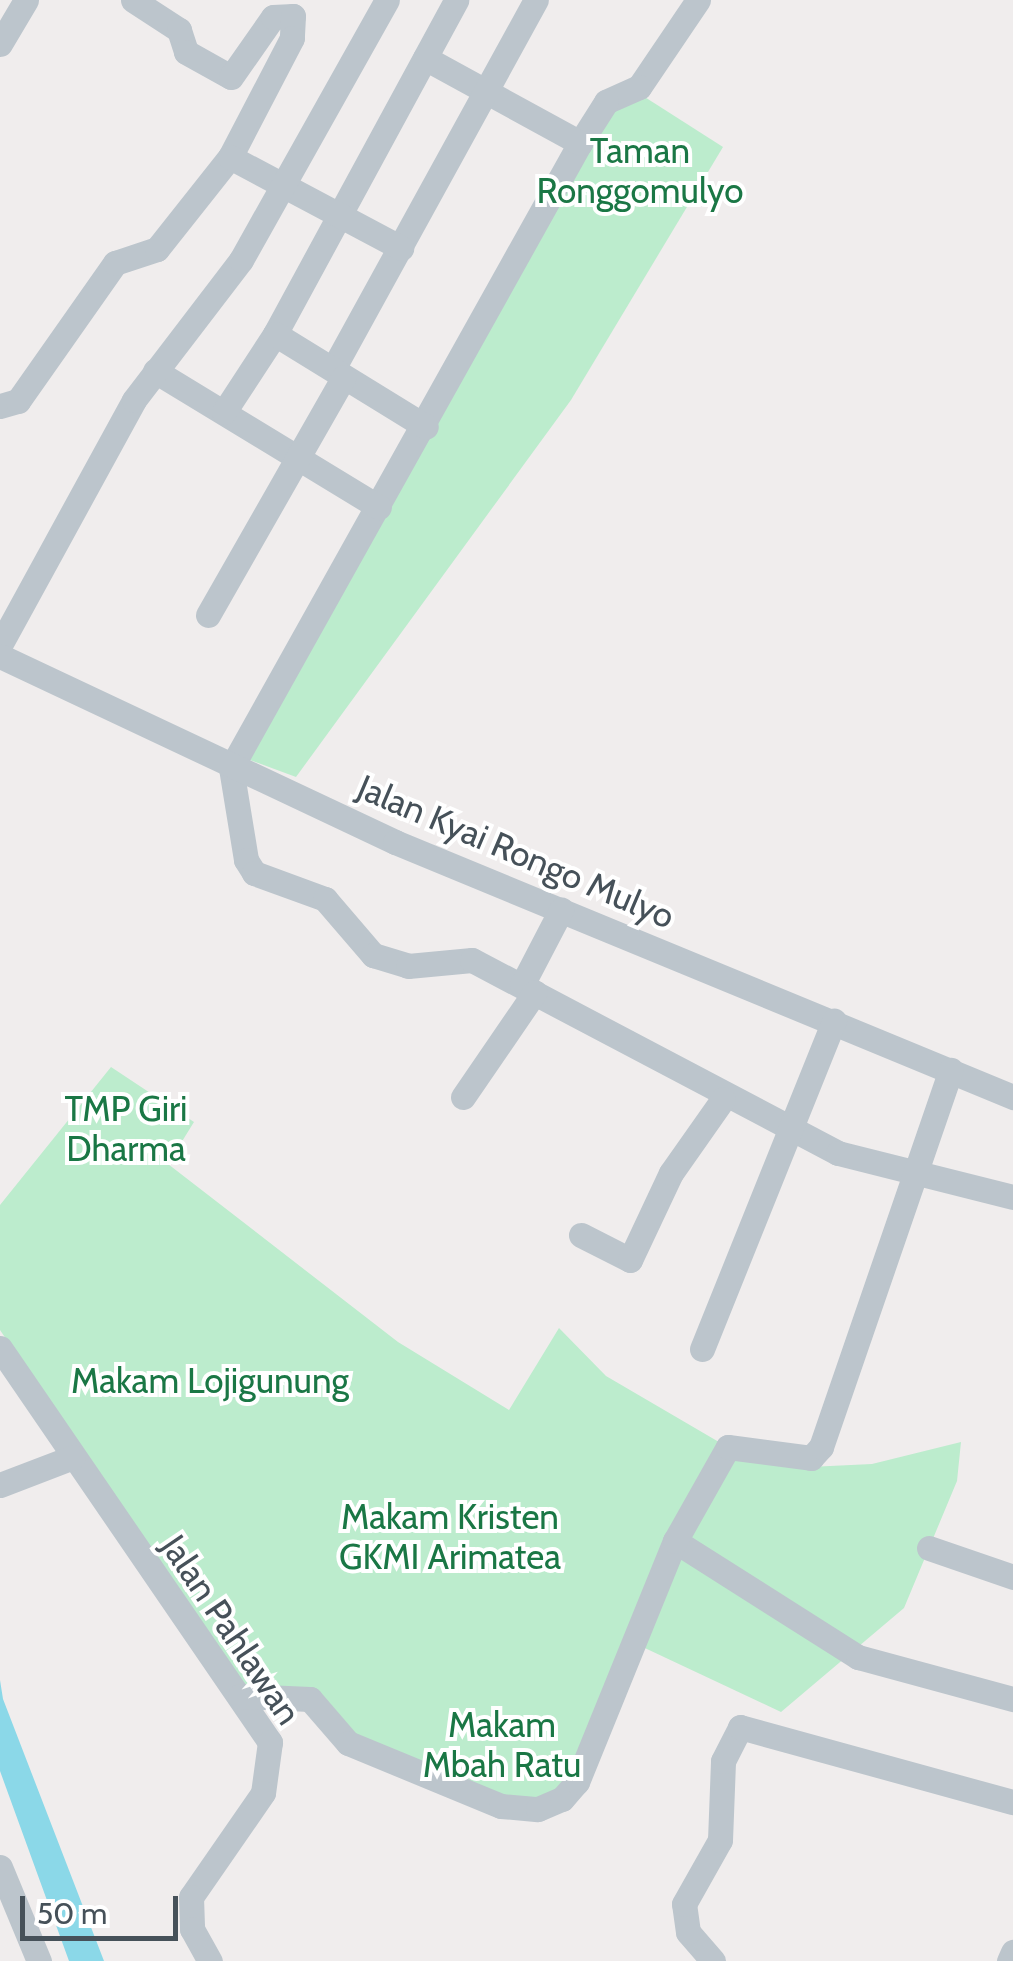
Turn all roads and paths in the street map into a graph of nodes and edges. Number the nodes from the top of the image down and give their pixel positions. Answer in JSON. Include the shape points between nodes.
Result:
{"nodes":[{"id":1,"x":26,"y":0,"type":"edge"},
{"id":2,"x":133,"y":0,"type":"edge"},
{"id":3,"x":387,"y":0,"type":"edge"},
{"id":4,"x":456,"y":0,"type":"edge"},
{"id":5,"x":536,"y":0,"type":"edge"},
{"id":6,"x":698,"y":0,"type":"edge"},
{"id":7,"x":0,"y":44,"type":"edge"},
{"id":8,"x":425,"y":58,"type":"junction"},
{"id":9,"x":485,"y":89,"type":"junction"},
{"id":10,"x":580,"y":143,"type":"junction"},
{"id":11,"x":230,"y":157,"type":"junction"},
{"id":12,"x":284,"y":185,"type":"junction"},
{"id":13,"x":343,"y":214,"type":"junction"},
{"id":14,"x":401,"y":248,"type":"junction"},
{"id":15,"x":274,"y":334,"type":"junction"},
{"id":16,"x":155,"y":371,"type":"junction"},
{"id":17,"x":338,"y":373,"type":"junction"},
{"id":18,"x":0,"y":406,"type":"edge"},
{"id":19,"x":224,"y":412,"type":"junction"},
{"id":20,"x":426,"y":426,"type":"junction"},
{"id":21,"x":301,"y":455,"type":"junction"},
{"id":22,"x":380,"y":506,"type":"junction"},
{"id":23,"x":208,"y":616,"type":"dead end"},
{"id":24,"x":0,"y":645,"type":"edge"},
{"id":25,"x":0,"y":656,"type":"edge"},
{"id":26,"x":230,"y":768,"type":"junction"},
{"id":27,"x":561,"y":910,"type":"junction"},
{"id":28,"x":529,"y":989,"type":"junction"},
{"id":29,"x":834,"y":1021,"type":"junction"},
{"id":30,"x":951,"y":1070,"type":"junction"},
{"id":31,"x":462,"y":1097,"type":"dead end"},
{"id":32,"x":1013,"y":1097,"type":"edge"},
{"id":33,"x":723,"y":1099,"type":"junction"},
{"id":34,"x":786,"y":1130,"type":"junction"},
{"id":35,"x":912,"y":1178,"type":"junction"},
{"id":36,"x":1013,"y":1197,"type":"edge"},
{"id":37,"x":581,"y":1235,"type":"dead end"},
{"id":38,"x":0,"y":1348,"type":"edge"},
{"id":39,"x":702,"y":1349,"type":"dead end"},
{"id":40,"x":73,"y":1456,"type":"junction"},
{"id":41,"x":0,"y":1484,"type":"edge"},
{"id":42,"x":675,"y":1541,"type":"junction"},
{"id":43,"x":928,"y":1548,"type":"dead end"},
{"id":44,"x":1013,"y":1577,"type":"edge"},
{"id":45,"x":240,"y":1696,"type":"junction"},
{"id":46,"x":1013,"y":1699,"type":"edge"},
{"id":47,"x":1013,"y":1802,"type":"edge"},
{"id":48,"x":0,"y":1867,"type":"edge"},
{"id":49,"x":1013,"y":1952,"type":"edge"},
{"id":50,"x":40,"y":1961,"type":"edge"},
{"id":51,"x":210,"y":1961,"type":"edge"},
{"id":52,"x":714,"y":1961,"type":"edge"},
{"id":53,"x":1009,"y":1961,"type":"edge"}],
"edges":[{"from":1,"to":7,"type":"street"},
{"from":2,"to":11,"type":"street","via":[[179,30],[186,52],[232,77],[274,18],[296,21]]},
{"from":3,"to":12,"type":"street"},
{"from":4,"to":8,"type":"street"},
{"from":5,"to":9,"type":"street"},
{"from":6,"to":10,"type":"street","via":[[640,87],[606,102]]},
{"from":8,"to":9,"type":"street"},
{"from":8,"to":13,"type":"street"},
{"from":9,"to":10,"type":"street"},
{"from":9,"to":14,"type":"street"},
{"from":10,"to":20,"type":"street"},
{"from":11,"to":12,"type":"street"},
{"from":11,"to":18,"type":"street","via":[[157,249],[116,263],[18,401]]},
{"from":12,"to":13,"type":"street"},
{"from":12,"to":16,"type":"street","via":[[241,260]]},
{"from":13,"to":14,"type":"street"},
{"from":13,"to":15,"type":"street"},
{"from":14,"to":17,"type":"street"},
{"from":15,"to":17,"type":"street"},
{"from":15,"to":19,"type":"street"},
{"from":16,"to":19,"type":"street"},
{"from":16,"to":24,"type":"street"},
{"from":17,"to":20,"type":"street"},
{"from":17,"to":21,"type":"street"},
{"from":19,"to":21,"type":"street"},
{"from":20,"to":22,"type":"street"},
{"from":21,"to":22,"type":"street"},
{"from":21,"to":23,"type":"street"},
{"from":22,"to":26,"type":"street"},
{"from":25,"to":26,"type":"street","name":"Jalan Kyai Rongo Mulyo"},
{"from":26,"to":27,"type":"street","name":"Jalan Kyai Rongo Mulyo"},
{"from":26,"to":28,"type":"street","via":[[254,872],[326,899],[373,956],[393,964],[452,956]]},
{"from":27,"to":28,"type":"street"},
{"from":27,"to":29,"type":"street","name":"Jalan Kyai Rongo Mulyo"},
{"from":28,"to":31,"type":"street"},
{"from":28,"to":33,"type":"street"},
{"from":29,"to":30,"type":"street","name":"Jalan Kyai Rongo Mulyo"},
{"from":29,"to":34,"type":"street"},
{"from":30,"to":32,"type":"street","name":"Jalan Kyai Rongo Mulyo"},
{"from":30,"to":35,"type":"street"},
{"from":33,"to":34,"type":"street"},
{"from":33,"to":37,"type":"street","via":[[670,1173],[630,1260]]},
{"from":34,"to":35,"type":"street"},
{"from":34,"to":39,"type":"street"},
{"from":35,"to":36,"type":"street"},
{"from":35,"to":42,"type":"street","via":[[821,1447],[802,1458],[732,1443]]},
{"from":38,"to":40,"type":"street","name":"Jalan Pahlawan"},
{"from":40,"to":41,"type":"street"},
{"from":40,"to":45,"type":"street","name":"Jalan Pahlawan"},
{"from":42,"to":45,"type":"street","via":[[577,1782],[538,1809],[501,1806],[392,1766],[337,1734],[310,1699]]},
{"from":42,"to":46,"type":"street","via":[[858,1657]]},
{"from":43,"to":44,"type":"street"},
{"from":45,"to":51,"type":"street","name":"Jalan Pahlawan","via":[[273,1762],[262,1793],[191,1897],[192,1929]]},
{"from":47,"to":52,"type":"street","via":[[740,1726],[724,1761],[720,1840],[684,1904],[688,1932]]},
{"from":48,"to":50,"type":"street"},
{"from":49,"to":53,"type":"street"}]}
